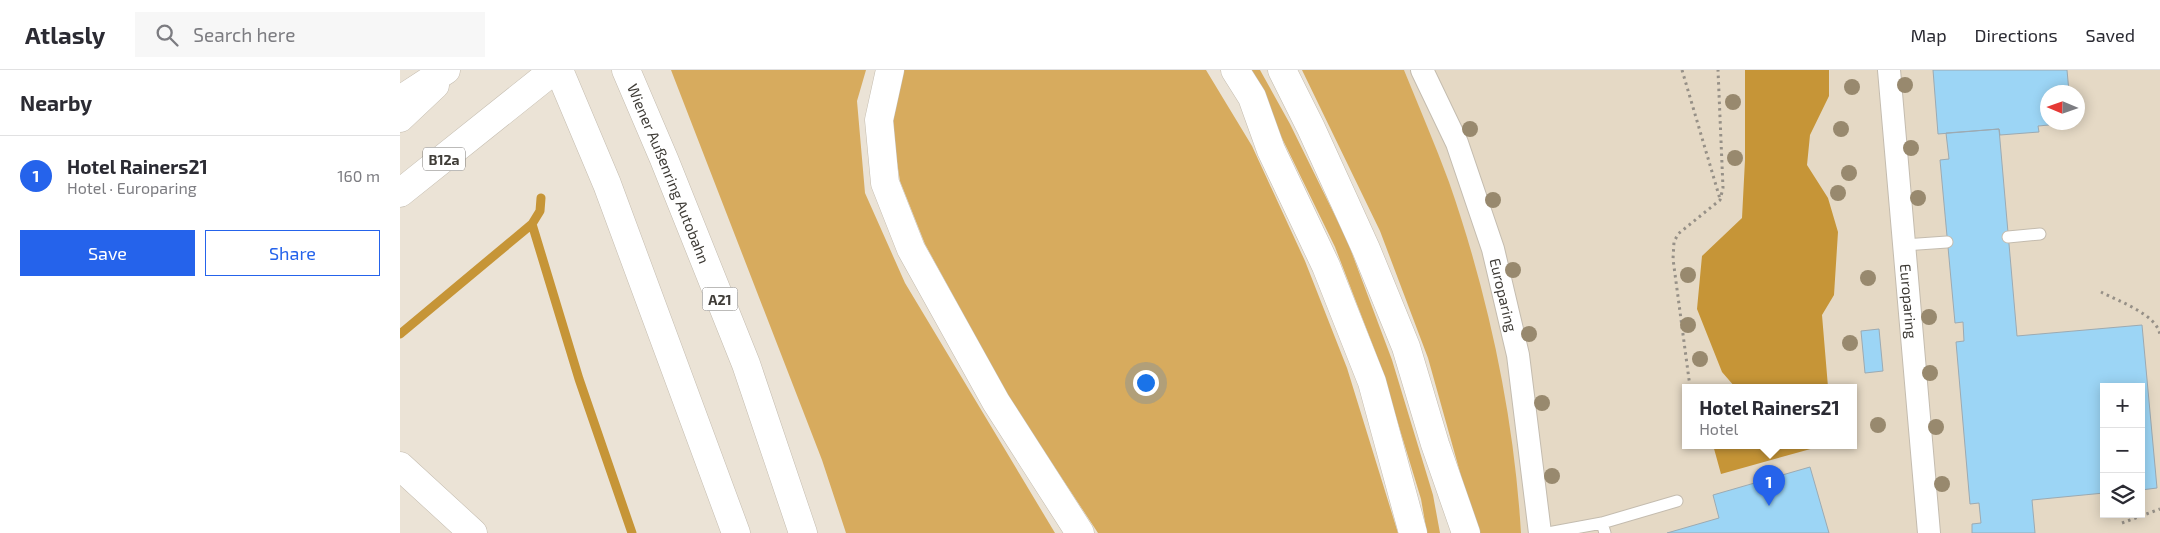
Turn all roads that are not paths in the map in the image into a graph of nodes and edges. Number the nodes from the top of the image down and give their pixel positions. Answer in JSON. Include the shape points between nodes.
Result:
{"nodes":[{"id":1,"x":446,"y":70,"type":"edge"},
{"id":2,"x":450,"y":70,"type":"edge"},
{"id":3,"x":554,"y":70,"type":"edge"},
{"id":4,"x":559,"y":70,"type":"edge"},
{"id":5,"x":626,"y":70,"type":"edge"},
{"id":6,"x":890,"y":70,"type":"edge"},
{"id":7,"x":1218,"y":70,"type":"edge"},
{"id":8,"x":1235,"y":70,"type":"edge"},
{"id":9,"x":1282,"y":70,"type":"edge"},
{"id":10,"x":1422,"y":70,"type":"edge"},
{"id":11,"x":1889,"y":70,"type":"edge"},
{"id":12,"x":400,"y":100,"type":"edge"},
{"id":13,"x":400,"y":118,"type":"edge"},
{"id":14,"x":1271,"y":150,"type":"junction"},
{"id":15,"x":400,"y":193,"type":"edge"},
{"id":16,"x":2040,"y":234,"type":"dead end"},
{"id":17,"x":2008,"y":237,"type":"dead end"},
{"id":18,"x":1948,"y":242,"type":"dead end"},
{"id":19,"x":1904,"y":246,"type":"junction"},
{"id":20,"x":1435,"y":444,"type":"junction"},
{"id":21,"x":400,"y":466,"type":"edge"},
{"id":22,"x":1677,"y":501,"type":"dead end"},
{"id":23,"x":1603,"y":528,"type":"edge"},
{"id":24,"x":473,"y":533,"type":"edge"},
{"id":25,"x":736,"y":533,"type":"edge"},
{"id":26,"x":803,"y":533,"type":"edge"},
{"id":27,"x":1080,"y":533,"type":"edge"},
{"id":28,"x":1413,"y":533,"type":"edge"},
{"id":29,"x":1453,"y":533,"type":"edge"},
{"id":30,"x":1466,"y":533,"type":"edge"},
{"id":31,"x":1540,"y":533,"type":"edge"},
{"id":32,"x":1548,"y":533,"type":"edge"},
{"id":33,"x":1929,"y":533,"type":"edge"}],
"edges":[{"from":1,"to":12,"type":"main road"},
{"from":2,"to":13,"type":"main road"},
{"from":3,"to":15,"type":"main road","number":"B12a"},
{"from":4,"to":25,"type":"main road","via":[[610,193]]},
{"from":5,"to":26,"type":"main road","name":"Wiener Außenring Autobahn","number":"A21","via":[[746,364]]},
{"from":6,"to":27,"type":"main road","via":[[878,120],[885,183],[911,249],[996,402]]},
{"from":7,"to":14,"type":"main road"},
{"from":8,"to":14,"type":"main road","via":[[1252,97]]},
{"from":9,"to":20,"type":"main road","via":[[1366,250],[1406,347]]},
{"from":10,"to":31,"type":"street","name":"Europaring","via":[[1457,143],[1493,249],[1518,354]]},
{"from":11,"to":19,"type":"street","name":"Europaring"},
{"from":14,"to":28,"type":"main road","via":[[1326,266],[1372,382]]},
{"from":16,"to":17,"type":"lane"},
{"from":18,"to":19,"type":"lane"},
{"from":19,"to":33,"type":"street","name":"Europaring"},
{"from":20,"to":29,"type":"main road"},
{"from":20,"to":30,"type":"main road"},
{"from":21,"to":24,"type":"main road"},
{"from":22,"to":23,"type":"lane"},
{"from":23,"to":32,"type":"lane"}]}
